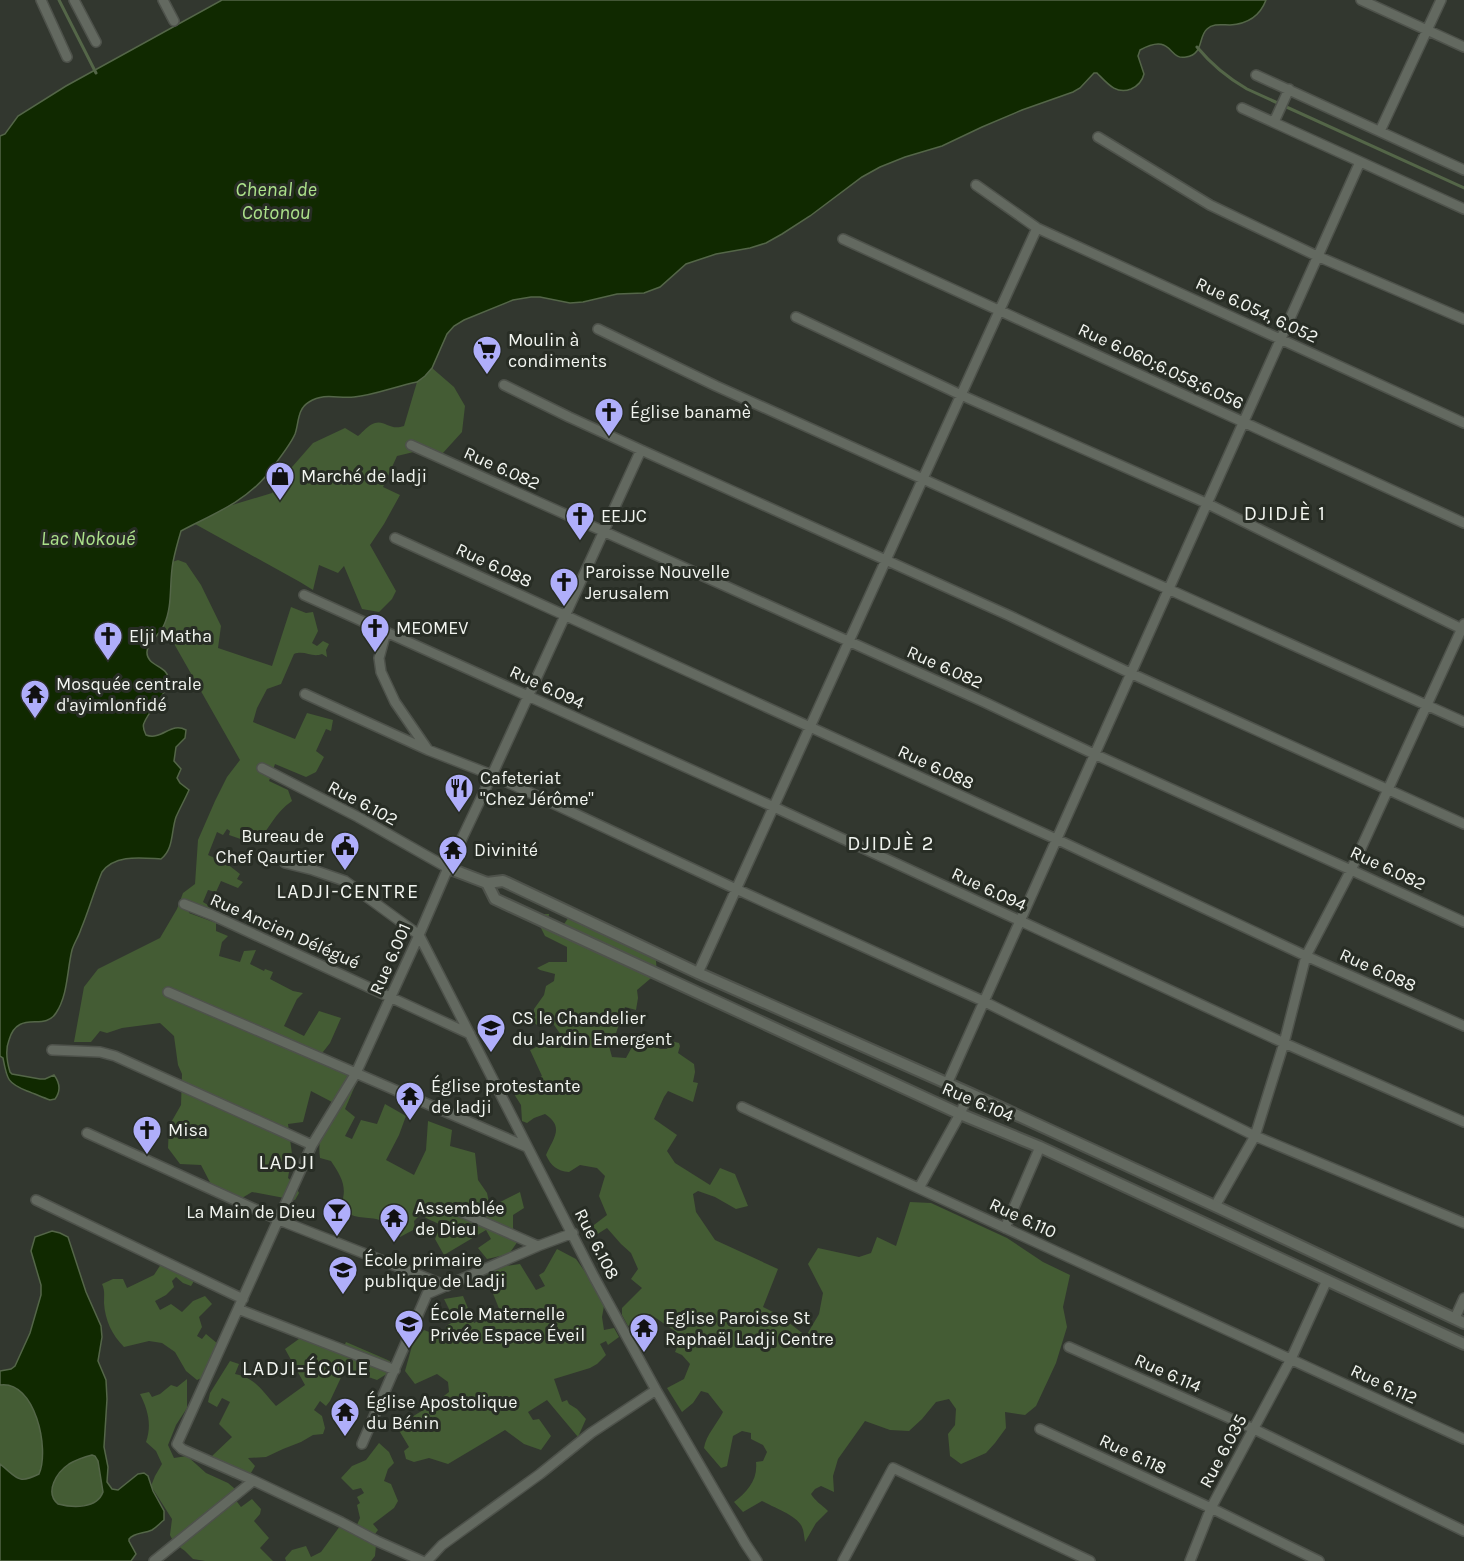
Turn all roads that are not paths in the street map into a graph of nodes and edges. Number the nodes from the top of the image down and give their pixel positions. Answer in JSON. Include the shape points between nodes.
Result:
{"nodes":[{"id":1,"x":41,"y":0,"type":"edge"},
{"id":2,"x":74,"y":0,"type":"edge"},
{"id":3,"x":163,"y":0,"type":"edge"},
{"id":4,"x":1361,"y":0,"type":"edge"},
{"id":5,"x":1441,"y":0,"type":"edge"},
{"id":6,"x":174,"y":21,"type":"dead end"},
{"id":7,"x":1427,"y":30,"type":"junction"},
{"id":8,"x":96,"y":42,"type":"dead end"},
{"id":9,"x":1464,"y":47,"type":"edge"},
{"id":10,"x":67,"y":57,"type":"dead end"},
{"id":11,"x":1256,"y":75,"type":"dead end"},
{"id":12,"x":1287,"y":93,"type":"junction"},
{"id":13,"x":1242,"y":108,"type":"dead end"},
{"id":14,"x":1274,"y":122,"type":"junction"},
{"id":15,"x":1380,"y":131,"type":"junction"},
{"id":16,"x":1098,"y":137,"type":"dead end"},
{"id":17,"x":1360,"y":162,"type":"junction"},
{"id":18,"x":1464,"y":170,"type":"edge"},
{"id":19,"x":976,"y":185,"type":"dead end"},
{"id":20,"x":1464,"y":209,"type":"edge"},
{"id":21,"x":1037,"y":228,"type":"junction"},
{"id":22,"x":843,"y":239,"type":"dead end"},
{"id":23,"x":1317,"y":256,"type":"junction"},
{"id":24,"x":1000,"y":310,"type":"junction"},
{"id":25,"x":796,"y":317,"type":"dead end"},
{"id":26,"x":1464,"y":320,"type":"edge"},
{"id":27,"x":598,"y":329,"type":"dead end"},
{"id":28,"x":1280,"y":339,"type":"junction"},
{"id":29,"x":504,"y":385,"type":"dead end"},
{"id":30,"x":961,"y":395,"type":"junction"},
{"id":31,"x":1243,"y":422,"type":"junction"},
{"id":32,"x":1464,"y":423,"type":"edge"},
{"id":33,"x":411,"y":445,"type":"dead end"},
{"id":34,"x":641,"y":450,"type":"junction"},
{"id":35,"x":923,"y":478,"type":"junction"},
{"id":36,"x":1206,"y":503,"type":"junction"},
{"id":37,"x":1464,"y":523,"type":"edge"},
{"id":38,"x":603,"y":532,"type":"junction"},
{"id":39,"x":395,"y":538,"type":"dead end"},
{"id":40,"x":886,"y":560,"type":"junction"},
{"id":41,"x":1168,"y":590,"type":"junction"},
{"id":42,"x":304,"y":595,"type":"dead end"},
{"id":43,"x":565,"y":615,"type":"junction"},
{"id":44,"x":1463,"y":628,"type":"edge"},
{"id":45,"x":386,"y":632,"type":"junction"},
{"id":46,"x":849,"y":642,"type":"junction"},
{"id":47,"x":1130,"y":673,"type":"junction"},
{"id":48,"x":305,"y":694,"type":"dead end"},
{"id":49,"x":528,"y":697,"type":"junction"},
{"id":50,"x":1427,"y":705,"type":"junction"},
{"id":51,"x":1464,"y":722,"type":"edge"},
{"id":52,"x":810,"y":727,"type":"junction"},
{"id":53,"x":428,"y":750,"type":"junction"},
{"id":54,"x":1094,"y":754,"type":"junction"},
{"id":55,"x":262,"y":768,"type":"dead end"},
{"id":56,"x":492,"y":775,"type":"junction"},
{"id":57,"x":1388,"y":790,"type":"junction"},
{"id":58,"x":774,"y":807,"type":"junction"},
{"id":59,"x":1464,"y":824,"type":"edge"},
{"id":60,"x":1056,"y":839,"type":"junction"},
{"id":61,"x":285,"y":863,"type":"dead end"},
{"id":62,"x":448,"y":868,"type":"junction"},
{"id":63,"x":1351,"y":870,"type":"junction"},
{"id":64,"x":486,"y":883,"type":"junction"},
{"id":65,"x":736,"y":889,"type":"junction"},
{"id":66,"x":184,"y":904,"type":"dead end"},
{"id":67,"x":1019,"y":921,"type":"junction"},
{"id":68,"x":1464,"y":922,"type":"edge"},
{"id":69,"x":420,"y":935,"type":"junction"},
{"id":70,"x":1306,"y":956,"type":"junction"},
{"id":71,"x":698,"y":973,"type":"junction"},
{"id":72,"x":168,"y":992,"type":"dead end"},
{"id":73,"x":391,"y":997,"type":"junction"},
{"id":74,"x":983,"y":1001,"type":"junction"},
{"id":75,"x":1464,"y":1026,"type":"edge"},
{"id":76,"x":470,"y":1034,"type":"junction"},
{"id":77,"x":1284,"y":1043,"type":"junction"},
{"id":78,"x":52,"y":1050,"type":"dead end"},
{"id":79,"x":356,"y":1073,"type":"junction"},
{"id":80,"x":947,"y":1084,"type":"junction"},
{"id":81,"x":969,"y":1093,"type":"junction"},
{"id":82,"x":742,"y":1107,"type":"dead end"},
{"id":83,"x":960,"y":1114,"type":"junction"},
{"id":84,"x":1464,"y":1122,"type":"edge"},
{"id":85,"x":87,"y":1133,"type":"dead end"},
{"id":86,"x":1255,"y":1136,"type":"junction"},
{"id":87,"x":312,"y":1145,"type":"junction"},
{"id":88,"x":527,"y":1147,"type":"junction"},
{"id":89,"x":1040,"y":1147,"type":"junction"},
{"id":90,"x":919,"y":1188,"type":"junction"},
{"id":91,"x":36,"y":1200,"type":"dead end"},
{"id":92,"x":1215,"y":1206,"type":"junction"},
{"id":93,"x":461,"y":1212,"type":"dead end"},
{"id":94,"x":279,"y":1220,"type":"junction"},
{"id":95,"x":1464,"y":1223,"type":"edge"},
{"id":96,"x":1005,"y":1228,"type":"junction"},
{"id":97,"x":573,"y":1233,"type":"junction"},
{"id":98,"x":538,"y":1246,"type":"junction"},
{"id":99,"x":1327,"y":1280,"type":"junction"},
{"id":100,"x":447,"y":1286,"type":"junction"},
{"id":101,"x":1464,"y":1298,"type":"edge"},
{"id":102,"x":243,"y":1299,"type":"junction"},
{"id":103,"x":238,"y":1309,"type":"junction"},
{"id":104,"x":1459,"y":1321,"type":"edge"},
{"id":105,"x":1464,"y":1344,"type":"edge"},
{"id":106,"x":1069,"y":1347,"type":"dead end"},
{"id":107,"x":1290,"y":1359,"type":"junction"},
{"id":108,"x":395,"y":1370,"type":"junction"},
{"id":109,"x":656,"y":1390,"type":"junction"},
{"id":110,"x":1040,"y":1429,"type":"dead end"},
{"id":111,"x":1254,"y":1429,"type":"junction"},
{"id":112,"x":1464,"y":1439,"type":"edge"},
{"id":113,"x":362,"y":1444,"type":"dead end"},
{"id":114,"x":253,"y":1481,"type":"junction"},
{"id":115,"x":1211,"y":1508,"type":"junction"},
{"id":116,"x":1464,"y":1531,"type":"edge"},
{"id":117,"x":1296,"y":1550,"type":"junction"},
{"id":118,"x":154,"y":1561,"type":"edge"},
{"id":119,"x":422,"y":1561,"type":"edge"},
{"id":120,"x":427,"y":1561,"type":"edge"},
{"id":121,"x":758,"y":1561,"type":"edge"},
{"id":122,"x":843,"y":1561,"type":"edge"},
{"id":123,"x":1090,"y":1561,"type":"edge"},
{"id":124,"x":1191,"y":1561,"type":"edge"},
{"id":125,"x":1292,"y":1561,"type":"edge"},
{"id":126,"x":1319,"y":1561,"type":"edge"}],
"edges":[{"from":1,"to":10,"type":"street"},
{"from":2,"to":8,"type":"street"},
{"from":3,"to":6,"type":"street"},
{"from":4,"to":7,"type":"street"},
{"from":5,"to":7,"type":"street"},
{"from":7,"to":9,"type":"street"},
{"from":7,"to":15,"type":"street"},
{"from":11,"to":12,"type":"street"},
{"from":12,"to":14,"type":"street"},
{"from":12,"to":15,"type":"street"},
{"from":13,"to":14,"type":"street"},
{"from":14,"to":17,"type":"street"},
{"from":15,"to":18,"type":"street"},
{"from":16,"to":23,"type":"street","via":[[1199,199]]},
{"from":17,"to":20,"type":"street"},
{"from":17,"to":23,"type":"street"},
{"from":19,"to":21,"type":"street","name":"Rue 6.054, 6.052"},
{"from":21,"to":24,"type":"street"},
{"from":21,"to":28,"type":"street","name":"Rue 6.054, 6.052"},
{"from":22,"to":24,"type":"street","name":"Rue 6.060;6.058;6.056"},
{"from":23,"to":26,"type":"street"},
{"from":23,"to":28,"type":"street"},
{"from":24,"to":30,"type":"street"},
{"from":24,"to":31,"type":"street","name":"Rue 6.060;6.058;6.056"},
{"from":25,"to":30,"type":"street"},
{"from":27,"to":35,"type":"street"},
{"from":28,"to":31,"type":"street"},
{"from":28,"to":32,"type":"street","name":"Rue 6.054, 6.052"},
{"from":29,"to":34,"type":"street"},
{"from":30,"to":35,"type":"street"},
{"from":30,"to":36,"type":"street"},
{"from":31,"to":36,"type":"street"},
{"from":31,"to":37,"type":"street","name":"Rue 6.060;6.058;6.056"},
{"from":33,"to":38,"type":"street","name":"Rue 6.082"},
{"from":34,"to":38,"type":"street","name":"Rue 6.001"},
{"from":34,"to":40,"type":"street"},
{"from":35,"to":40,"type":"street"},
{"from":35,"to":41,"type":"street"},
{"from":36,"to":41,"type":"street"},
{"from":36,"to":44,"type":"street"},
{"from":38,"to":43,"type":"street","name":"Rue 6.001"},
{"from":38,"to":46,"type":"street","name":"Rue 6.082"},
{"from":39,"to":43,"type":"street","name":"Rue 6.088"},
{"from":40,"to":46,"type":"street"},
{"from":40,"to":47,"type":"street"},
{"from":41,"to":47,"type":"street"},
{"from":41,"to":50,"type":"street"},
{"from":42,"to":45,"type":"street","name":"Rue 6.094"},
{"from":43,"to":49,"type":"street","name":"Rue 6.001"},
{"from":43,"to":52,"type":"street","name":"Rue 6.088"},
{"from":44,"to":50,"type":"street"},
{"from":45,"to":49,"type":"street","name":"Rue 6.094"},
{"from":45,"to":53,"type":"street","via":[[381,672],[395,702]]},
{"from":46,"to":52,"type":"street"},
{"from":46,"to":54,"type":"street","name":"Rue 6.082"},
{"from":47,"to":54,"type":"street"},
{"from":47,"to":57,"type":"street"},
{"from":48,"to":53,"type":"street"},
{"from":49,"to":56,"type":"street","name":"Rue 6.001"},
{"from":49,"to":58,"type":"street","name":"Rue 6.094"},
{"from":50,"to":51,"type":"street"},
{"from":50,"to":57,"type":"street"},
{"from":52,"to":58,"type":"street"},
{"from":52,"to":60,"type":"street","name":"Rue 6.088"},
{"from":53,"to":56,"type":"street"},
{"from":54,"to":60,"type":"street"},
{"from":54,"to":63,"type":"street","name":"Rue 6.082"},
{"from":55,"to":62,"type":"street","name":"Rue 6.102"},
{"from":56,"to":62,"type":"street","name":"Rue 6.001"},
{"from":56,"to":65,"type":"street"},
{"from":57,"to":59,"type":"street"},
{"from":57,"to":63,"type":"street"},
{"from":58,"to":65,"type":"street"},
{"from":58,"to":67,"type":"street","name":"Rue 6.094"},
{"from":60,"to":67,"type":"street"},
{"from":60,"to":70,"type":"street","name":"Rue 6.088"},
{"from":61,"to":69,"type":"street","via":[[345,881]]},
{"from":62,"to":64,"type":"street","name":"Rue 6.104"},
{"from":62,"to":69,"type":"street","name":"Rue 6.001"},
{"from":63,"to":68,"type":"street","name":"Rue 6.082"},
{"from":63,"to":70,"type":"street"},
{"from":64,"to":71,"type":"street","name":"Rue 6.104","via":[[503,881]]},
{"from":64,"to":83,"type":"street","name":"Rue 6.104","via":[[495,899]]},
{"from":65,"to":71,"type":"street"},
{"from":65,"to":74,"type":"street"},
{"from":66,"to":73,"type":"street","name":"Rue Ancien Délégué"},
{"from":67,"to":74,"type":"street"},
{"from":67,"to":77,"type":"street","name":"Rue 6.094"},
{"from":69,"to":73,"type":"street","name":"Rue 6.001"},
{"from":69,"to":76,"type":"street","name":"Rue 6.108"},
{"from":70,"to":75,"type":"street","name":"Rue 6.088"},
{"from":70,"to":77,"type":"street"},
{"from":71,"to":80,"type":"street","name":"Rue 6.104"},
{"from":72,"to":79,"type":"street"},
{"from":73,"to":76,"type":"street","name":"Rue Ancien Délégué"},
{"from":73,"to":79,"type":"street","name":"Rue 6.001"},
{"from":74,"to":80,"type":"street"},
{"from":74,"to":86,"type":"street"},
{"from":76,"to":88,"type":"street","name":"Rue 6.108"},
{"from":77,"to":84,"type":"street","name":"Rue 6.094"},
{"from":77,"to":86,"type":"street"},
{"from":78,"to":87,"type":"street","via":[[115,1056]]},
{"from":79,"to":87,"type":"street","name":"Rue 6.001"},
{"from":79,"to":88,"type":"street"},
{"from":80,"to":81,"type":"street","name":"Rue 6.104"},
{"from":81,"to":83,"type":"street"},
{"from":81,"to":92,"type":"street","name":"Rue 6.104"},
{"from":82,"to":90,"type":"street","name":"Rue 6.110"},
{"from":83,"to":89,"type":"street","name":"Rue 6.104"},
{"from":83,"to":90,"type":"street"},
{"from":85,"to":94,"type":"street"},
{"from":86,"to":92,"type":"street"},
{"from":86,"to":95,"type":"street"},
{"from":87,"to":94,"type":"street","name":"Rue 6.001"},
{"from":88,"to":97,"type":"street","name":"Rue 6.108"},
{"from":89,"to":96,"type":"street"},
{"from":89,"to":99,"type":"street","name":"Rue 6.104"},
{"from":90,"to":96,"type":"street","name":"Rue 6.110"},
{"from":91,"to":102,"type":"street"},
{"from":92,"to":104,"type":"street","name":"Rue 6.104"},
{"from":93,"to":98,"type":"street"},
{"from":94,"to":100,"type":"street"},
{"from":94,"to":102,"type":"street","name":"Rue 6.001"},
{"from":96,"to":107,"type":"street","name":"Rue 6.110"},
{"from":97,"to":98,"type":"street"},
{"from":97,"to":109,"type":"street","name":"Rue 6.108"},
{"from":98,"to":100,"type":"street"},
{"from":99,"to":105,"type":"street","name":"Rue 6.104"},
{"from":99,"to":107,"type":"street","name":"Rue 6.035"},
{"from":100,"to":108,"type":"street","via":[[427,1294]]},
{"from":101,"to":104,"type":"street"},
{"from":102,"to":103,"type":"street","name":"Rue 6.001"},
{"from":103,"to":108,"type":"street"},
{"from":103,"to":114,"type":"street","name":"Rue 6.001","via":[[177,1444]]},
{"from":106,"to":111,"type":"street","name":"Rue 6.114"},
{"from":107,"to":111,"type":"street","name":"Rue 6.035"},
{"from":107,"to":112,"type":"street","name":"Rue 6.112"},
{"from":108,"to":113,"type":"street"},
{"from":109,"to":120,"type":"street","via":[[591,1433],[451,1538]]},
{"from":109,"to":121,"type":"street","name":"Rue 6.108"},
{"from":110,"to":115,"type":"street","name":"Rue 6.118"},
{"from":111,"to":115,"type":"street","name":"Rue 6.035"},
{"from":111,"to":116,"type":"street","name":"Rue 6.114"},
{"from":114,"to":118,"type":"street"},
{"from":114,"to":119,"type":"street"},
{"from":115,"to":117,"type":"street","name":"Rue 6.118"},
{"from":115,"to":124,"type":"street","name":"Rue 6.035"},
{"from":117,"to":125,"type":"street"},
{"from":117,"to":126,"type":"street","name":"Rue 6.118"},
{"from":122,"to":123,"type":"street","via":[[893,1468]]}]}
